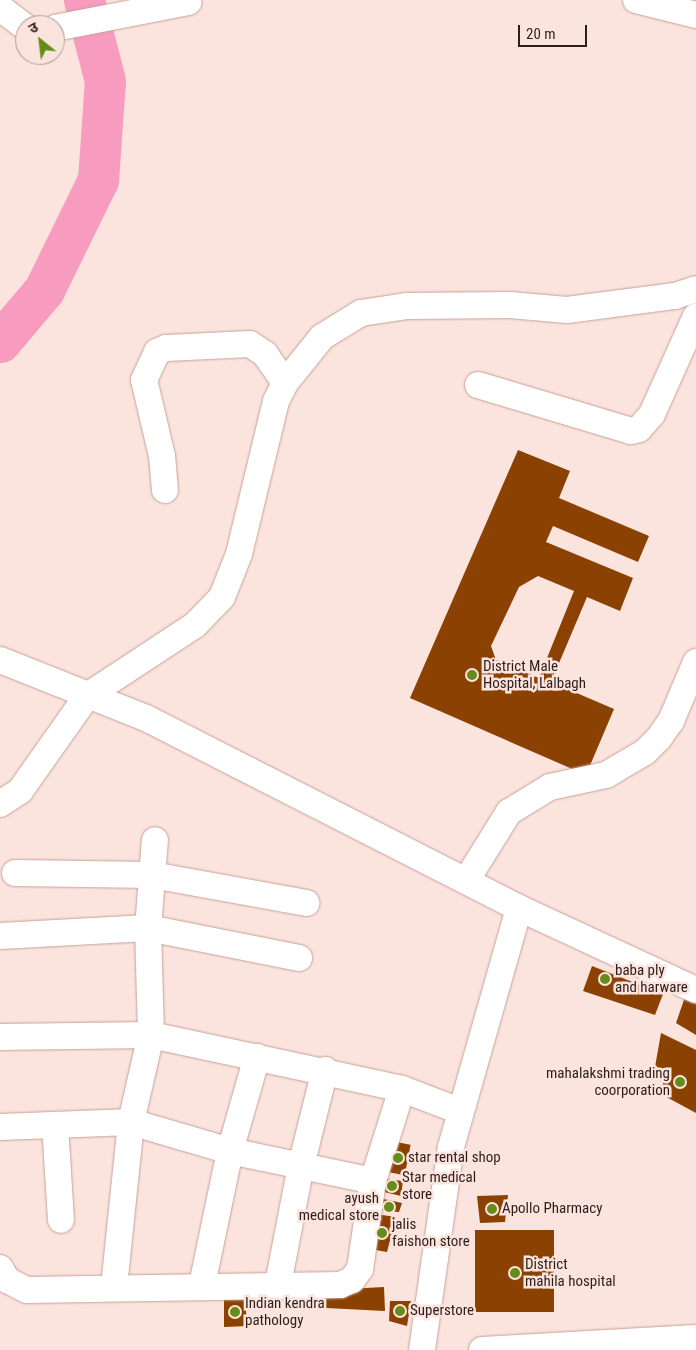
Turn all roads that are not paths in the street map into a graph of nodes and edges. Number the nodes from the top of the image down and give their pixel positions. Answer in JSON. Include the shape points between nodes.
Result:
{"nodes":[{"id":1,"x":636,"y":0,"type":"edge"},
{"id":2,"x":192,"y":1,"type":"edge"},
{"id":3,"x":0,"y":8,"type":"edge"},
{"id":4,"x":696,"y":15,"type":"edge"},
{"id":5,"x":15,"y":19,"type":"edge"},
{"id":6,"x":65,"y":26,"type":"edge"},
{"id":7,"x":696,"y":289,"type":"edge"},
{"id":8,"x":696,"y":316,"type":"edge"},
{"id":9,"x":285,"y":383,"type":"junction"},
{"id":10,"x":478,"y":385,"type":"dead end"},
{"id":11,"x":165,"y":490,"type":"dead end"},
{"id":12,"x":0,"y":660,"type":"edge"},
{"id":13,"x":696,"y":662,"type":"edge"},
{"id":14,"x":87,"y":696,"type":"junction"},
{"id":15,"x":0,"y":804,"type":"edge"},
{"id":16,"x":156,"y":840,"type":"dead end"},
{"id":17,"x":15,"y":873,"type":"dead end"},
{"id":18,"x":152,"y":875,"type":"junction"},
{"id":19,"x":466,"y":881,"type":"junction"},
{"id":20,"x":306,"y":903,"type":"dead end"},
{"id":21,"x":519,"y":908,"type":"junction"},
{"id":22,"x":148,"y":928,"type":"junction"},
{"id":23,"x":0,"y":936,"type":"edge"},
{"id":24,"x":299,"y":958,"type":"dead end"},
{"id":25,"x":696,"y":990,"type":"edge"},
{"id":26,"x":151,"y":1035,"type":"junction"},
{"id":27,"x":0,"y":1037,"type":"edge"},
{"id":28,"x":257,"y":1057,"type":"junction"},
{"id":29,"x":325,"y":1070,"type":"junction"},
{"id":30,"x":402,"y":1088,"type":"junction"},
{"id":31,"x":460,"y":1110,"type":"junction"},
{"id":32,"x":131,"y":1122,"type":"junction"},
{"id":33,"x":55,"y":1125,"type":"junction"},
{"id":34,"x":0,"y":1127,"type":"edge"},
{"id":35,"x":230,"y":1151,"type":"junction"},
{"id":36,"x":301,"y":1166,"type":"junction"},
{"id":37,"x":373,"y":1181,"type":"junction"},
{"id":38,"x":60,"y":1220,"type":"dead end"},
{"id":39,"x":0,"y":1268,"type":"edge"},
{"id":40,"x":278,"y":1284,"type":"junction"},
{"id":41,"x":202,"y":1285,"type":"junction"},
{"id":42,"x":114,"y":1287,"type":"junction"},
{"id":43,"x":696,"y":1338,"type":"edge"},
{"id":44,"x":422,"y":1350,"type":"edge"},
{"id":45,"x":482,"y":1350,"type":"edge"}],
"edges":[{"from":1,"to":4,"type":"street"},
{"from":2,"to":6,"type":"street"},
{"from":3,"to":5,"type":"street"},
{"from":7,"to":9,"type":"street","via":[[675,296],[567,310],[510,305],[407,306],[361,313],[322,337]]},
{"from":8,"to":10,"type":"street","via":[[652,414],[640,429],[631,431]]},
{"from":9,"to":11,"type":"street","via":[[266,354],[250,344],[166,348],[157,352],[144,380],[162,456]]},
{"from":9,"to":14,"type":"street","via":[[276,401],[239,554],[222,597],[195,625]]},
{"from":12,"to":14,"type":"street"},
{"from":13,"to":19,"type":"street","via":[[678,706],[659,738],[645,752],[606,775],[550,787],[509,812]]},
{"from":14,"to":15,"type":"street","via":[[20,791]]},
{"from":14,"to":19,"type":"street","via":[[146,718]]},
{"from":16,"to":18,"type":"street"},
{"from":17,"to":18,"type":"street"},
{"from":18,"to":20,"type":"street"},
{"from":18,"to":22,"type":"street"},
{"from":19,"to":21,"type":"street"},
{"from":21,"to":25,"type":"street"},
{"from":21,"to":31,"type":"street"},
{"from":22,"to":23,"type":"street"},
{"from":22,"to":24,"type":"street"},
{"from":22,"to":26,"type":"street"},
{"from":26,"to":27,"type":"street"},
{"from":26,"to":28,"type":"street"},
{"from":26,"to":32,"type":"street"},
{"from":28,"to":29,"type":"street"},
{"from":28,"to":35,"type":"street"},
{"from":29,"to":30,"type":"street"},
{"from":29,"to":36,"type":"street"},
{"from":30,"to":31,"type":"street"},
{"from":30,"to":37,"type":"street"},
{"from":31,"to":44,"type":"street","via":[[451,1147]]},
{"from":32,"to":33,"type":"street"},
{"from":32,"to":35,"type":"street"},
{"from":32,"to":42,"type":"street"},
{"from":33,"to":34,"type":"street"},
{"from":33,"to":38,"type":"street"},
{"from":35,"to":36,"type":"street"},
{"from":35,"to":41,"type":"street"},
{"from":36,"to":37,"type":"street"},
{"from":36,"to":40,"type":"street"},
{"from":37,"to":40,"type":"street","via":[[360,1269],[352,1280],[340,1285]]},
{"from":39,"to":42,"type":"street","via":[[8,1280],[27,1290]]},
{"from":40,"to":41,"type":"street"},
{"from":41,"to":42,"type":"street"},
{"from":43,"to":45,"type":"street"}]}
